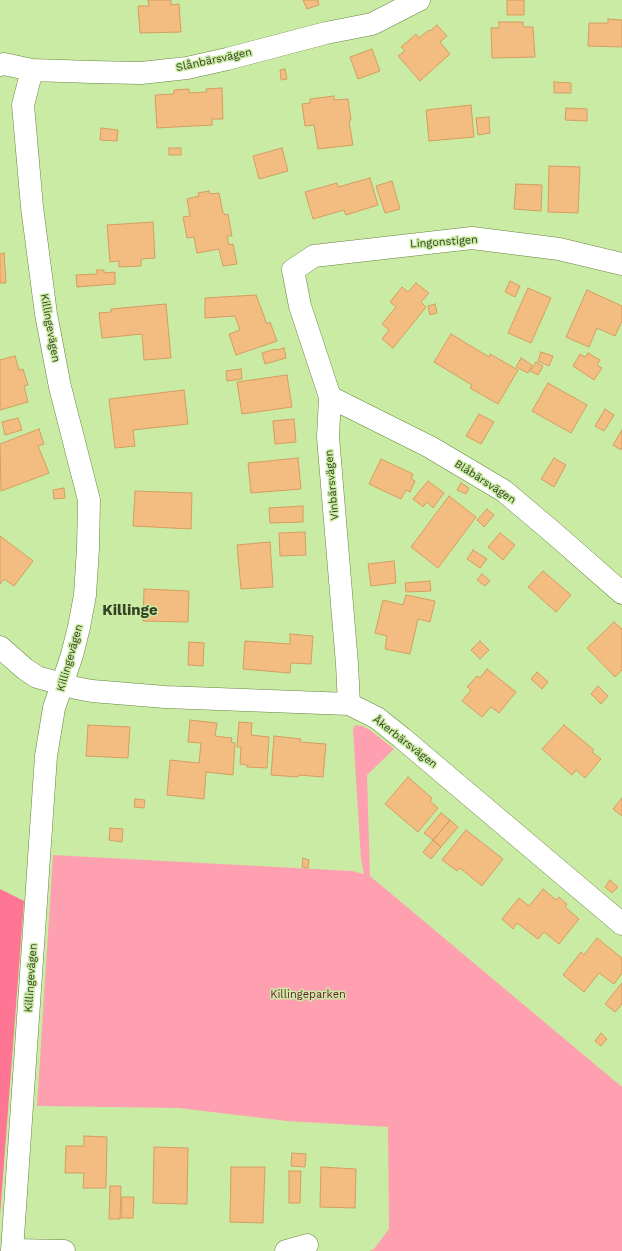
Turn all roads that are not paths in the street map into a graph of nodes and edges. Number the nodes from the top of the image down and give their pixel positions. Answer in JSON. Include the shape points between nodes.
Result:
{"nodes":[{"id":1,"x":419,"y":0,"type":"edge"},
{"id":2,"x":0,"y":65,"type":"edge"},
{"id":3,"x":32,"y":70,"type":"junction"},
{"id":4,"x":622,"y":264,"type":"edge"},
{"id":5,"x":293,"y":270,"type":"joint"},
{"id":6,"x":330,"y":397,"type":"junction"},
{"id":7,"x":622,"y":593,"type":"edge"},
{"id":8,"x":0,"y":647,"type":"edge"},
{"id":9,"x":63,"y":685,"type":"junction"},
{"id":10,"x":349,"y":704,"type":"junction"},
{"id":11,"x":622,"y":924,"type":"edge"},
{"id":12,"x":307,"y":1245,"type":"dead end"},
{"id":13,"x":12,"y":1250,"type":"edge"},
{"id":14,"x":64,"y":1251,"type":"edge"},
{"id":15,"x":286,"y":1251,"type":"edge"}],
"edges":[{"from":1,"to":3,"type":"street","name":"Slånbärsvägen","via":[[372,24],[187,68],[141,73]]},
{"from":2,"to":3,"type":"street","name":"Slånbärsvägen"},
{"from":3,"to":9,"type":"street","name":"Killingevägen","via":[[23,105],[32,207],[46,314],[60,387],[89,500],[85,595]]},
{"from":4,"to":5,"type":"street","name":"Lingonstigen","via":[[559,249],[472,238],[314,256]]},
{"from":5,"to":6,"type":"street","name":"Vinbärsvägen","via":[[300,306]]},
{"from":6,"to":7,"type":"street","name":"Blåbärsvägen","via":[[430,447],[504,491]]},
{"from":6,"to":10,"type":"street","name":"Vinbärsvägen","via":[[328,437]]},
{"from":8,"to":9,"type":"street","name":"Åkerbärsvägen","via":[[37,677]]},
{"from":9,"to":10,"type":"street","name":"Åkerbärsvägen","via":[[92,691],[165,697]]},
{"from":9,"to":13,"type":"street","name":"Killingevägen","via":[[54,708],[46,756]]},
{"from":10,"to":11,"type":"street","name":"Åkerbärsvägen","via":[[377,718],[402,738]]},
{"from":12,"to":15,"type":"street"},
{"from":13,"to":14,"type":"street"}]}
